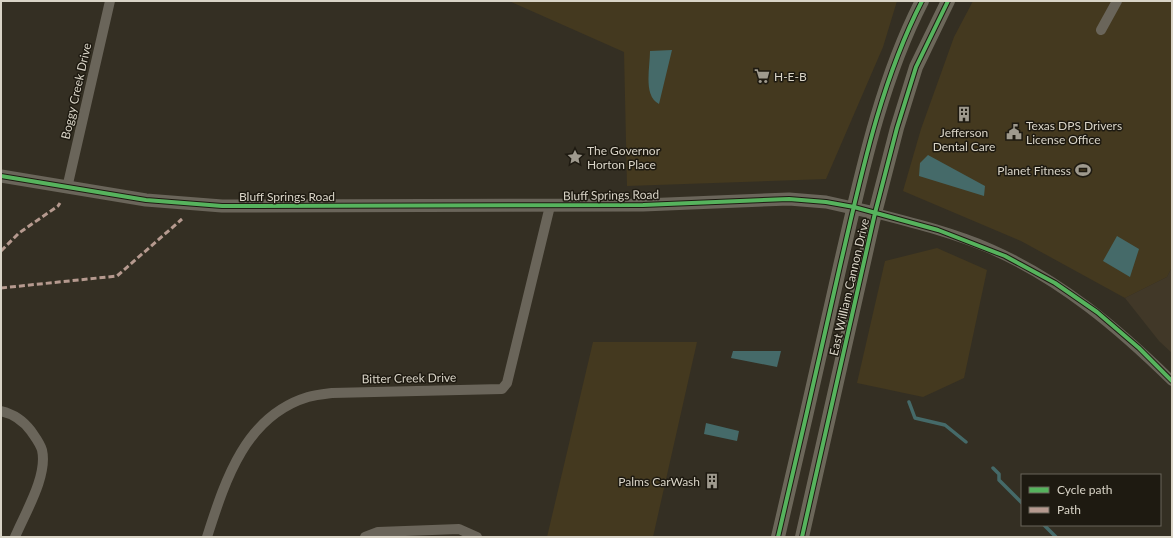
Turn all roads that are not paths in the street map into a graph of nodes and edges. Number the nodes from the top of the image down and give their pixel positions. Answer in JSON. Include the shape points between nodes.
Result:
{"nodes":[{"id":1,"x":110,"y":1,"type":"edge"},
{"id":2,"x":922,"y":1,"type":"edge"},
{"id":3,"x":936,"y":1,"type":"edge"},
{"id":4,"x":948,"y":1,"type":"edge"},
{"id":5,"x":1117,"y":1,"type":"edge"},
{"id":6,"x":938,"y":21,"type":"junction"},
{"id":7,"x":1101,"y":30,"type":"dead end"},
{"id":8,"x":1,"y":176,"type":"edge"},
{"id":9,"x":67,"y":188,"type":"junction"},
{"id":10,"x":550,"y":206,"type":"junction"},
{"id":11,"x":854,"y":207,"type":"junction"},
{"id":12,"x":875,"y":213,"type":"junction"},
{"id":13,"x":1172,"y":381,"type":"edge"},
{"id":14,"x":1,"y":411,"type":"edge"},
{"id":15,"x":15,"y":537,"type":"edge"},
{"id":16,"x":207,"y":537,"type":"edge"},
{"id":17,"x":365,"y":537,"type":"edge"},
{"id":18,"x":478,"y":537,"type":"edge"},
{"id":19,"x":778,"y":537,"type":"edge"},
{"id":20,"x":802,"y":537,"type":"edge"}],
"edges":[{"from":1,"to":9,"type":"street","name":"Boggy Creek Drive"},
{"from":2,"to":11,"type":"main road","name":"East William Cannon Drive","via":[[905,35],[889,78]]},
{"from":3,"to":6,"type":"main road"},
{"from":4,"to":6,"type":"main road","name":"East William Cannon Drive"},
{"from":5,"to":7,"type":"street"},
{"from":6,"to":12,"type":"main road","name":"East William Cannon Drive","via":[[908,90]]},
{"from":8,"to":9,"type":"street","name":"Bluff Springs Road"},
{"from":9,"to":10,"type":"street","name":"Bluff Springs Road","via":[[146,200],[222,206]]},
{"from":10,"to":11,"type":"street","name":"Bluff Springs Road","via":[[789,199]]},
{"from":10,"to":16,"type":"street","name":"Bitter Creek Drive","via":[[507,383],[502,389],[332,392],[308,397],[285,407],[258,428],[240,451]]},
{"from":11,"to":12,"type":"street","name":"Bluff Springs Road"},
{"from":11,"to":19,"type":"main road","name":"East William Cannon Drive"},
{"from":12,"to":13,"type":"street","name":"Bluff Springs Road","via":[[966,239],[1031,269],[1097,312]]},
{"from":12,"to":20,"type":"main road","name":"East William Cannon Drive"},
{"from":14,"to":15,"type":"street","via":[[12,414],[23,422],[42,450],[41,474]]},
{"from":17,"to":18,"type":"street","via":[[378,532],[458,529]]}]}
